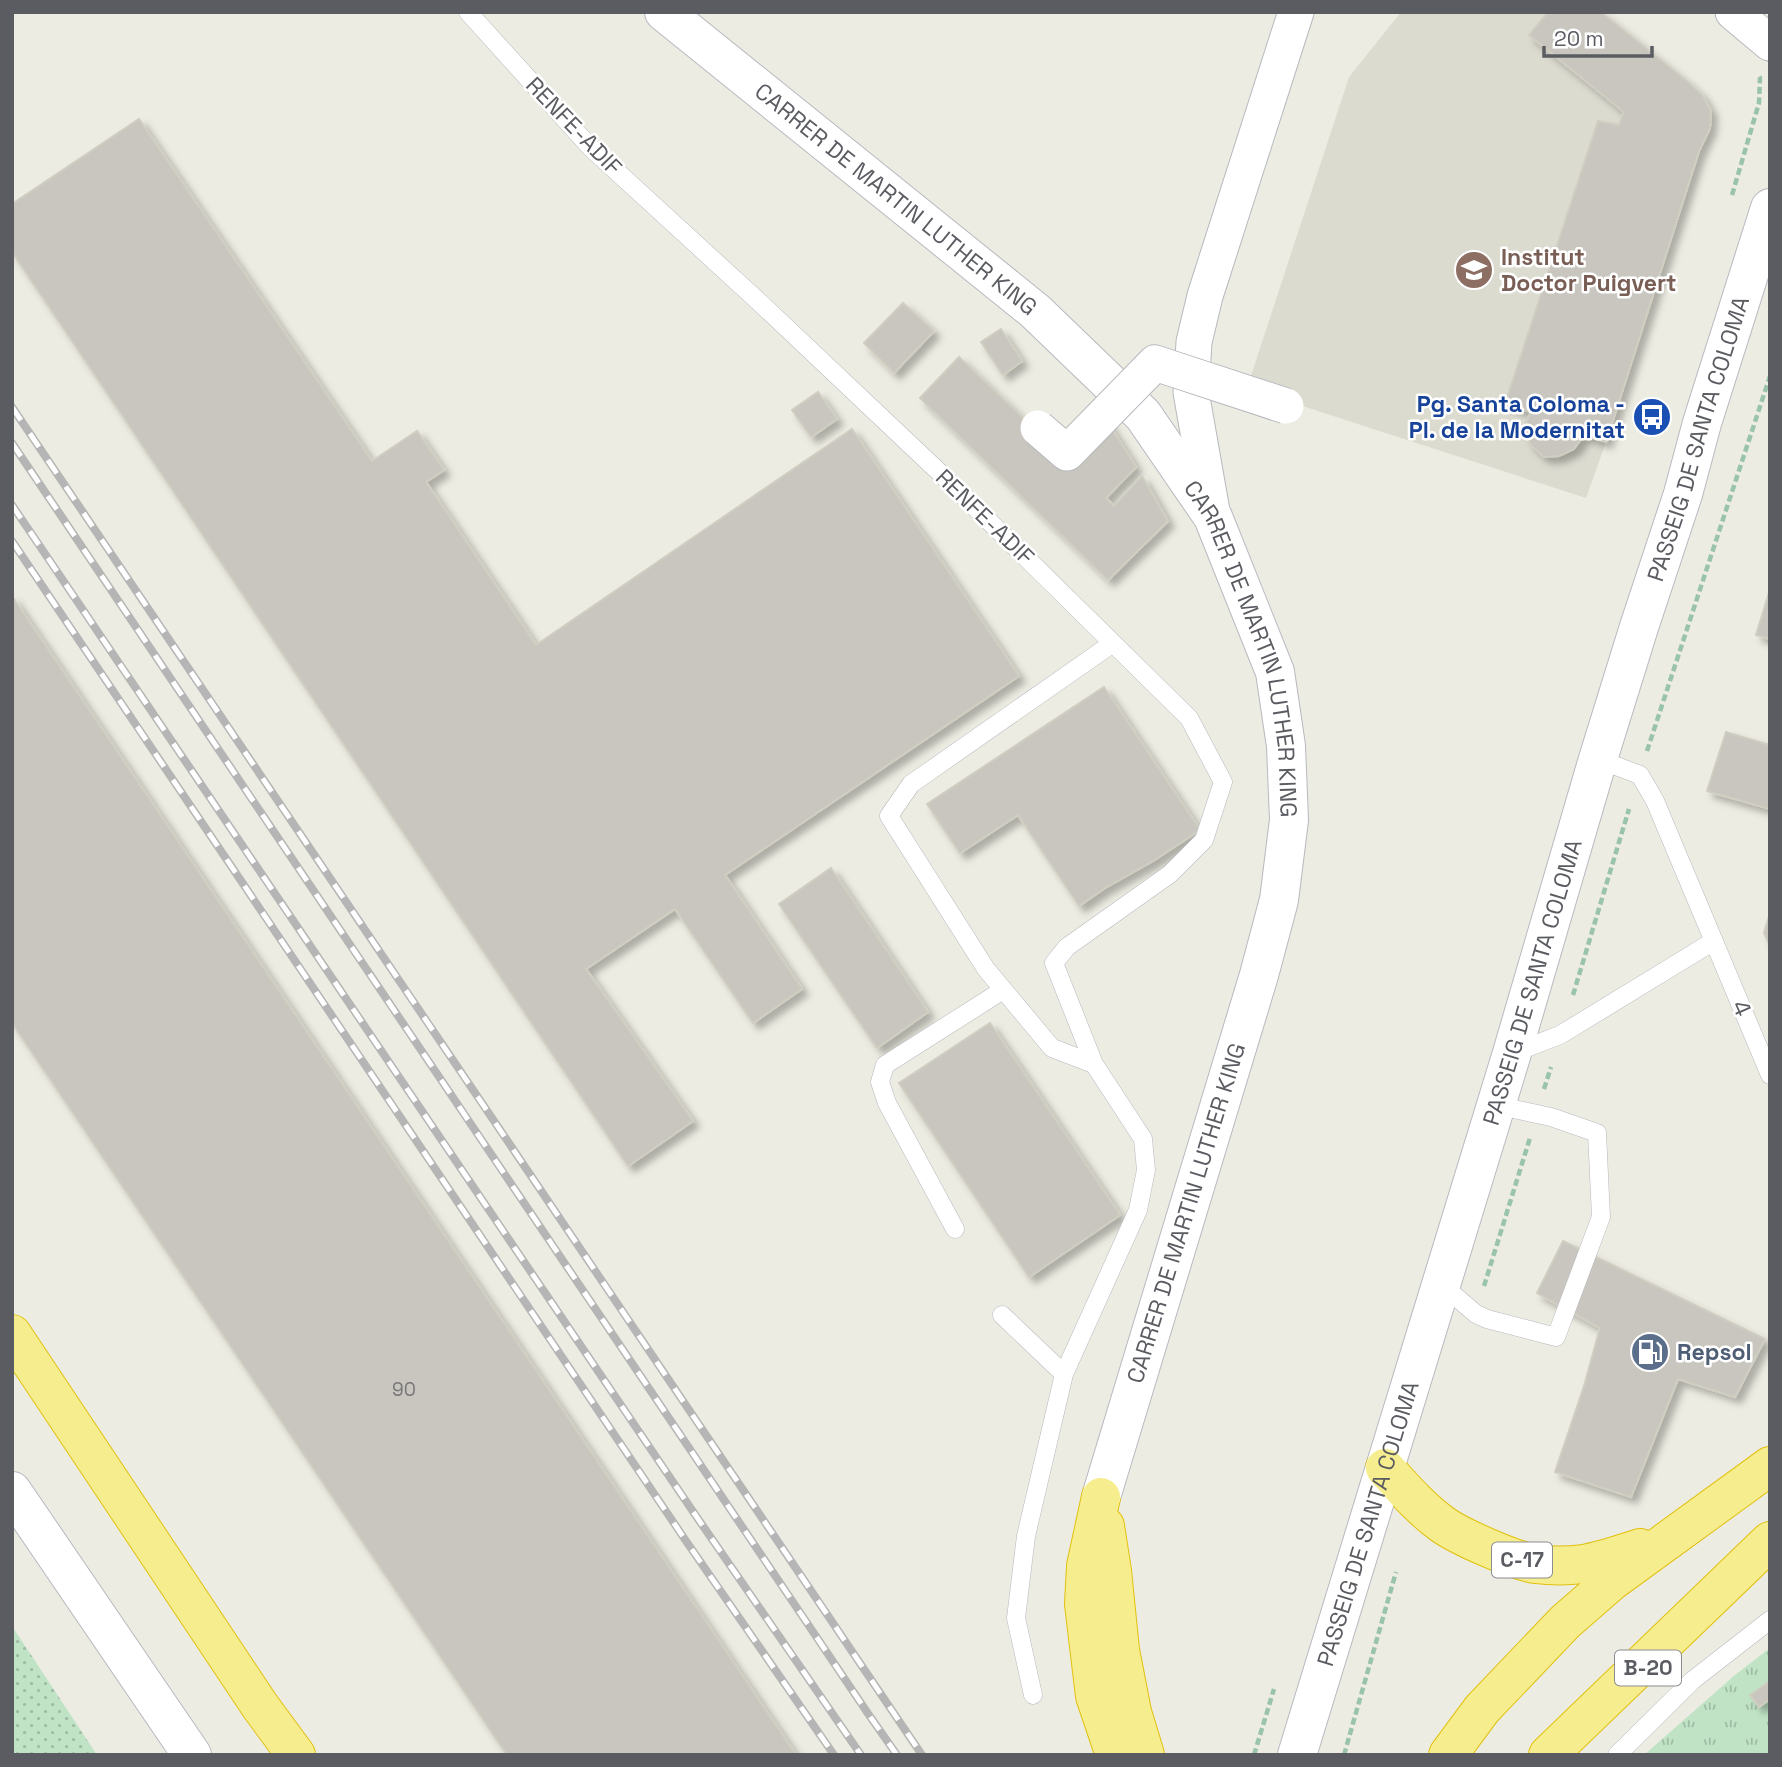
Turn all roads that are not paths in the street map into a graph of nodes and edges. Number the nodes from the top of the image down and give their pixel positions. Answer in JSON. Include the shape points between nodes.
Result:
{"nodes":[{"id":1,"x":468,"y":12,"type":"edge"},
{"id":2,"x":664,"y":12,"type":"edge"},
{"id":3,"x":1296,"y":12,"type":"edge"},
{"id":4,"x":1733,"y":12,"type":"edge"},
{"id":5,"x":1763,"y":55,"type":"edge"},
{"id":6,"x":1770,"y":208,"type":"edge"},
{"id":7,"x":1286,"y":406,"type":"dead end"},
{"id":8,"x":1038,"y":428,"type":"dead end"},
{"id":9,"x":1213,"y":517,"type":"junction"},
{"id":10,"x":1113,"y":643,"type":"junction"},
{"id":11,"x":1598,"y":759,"type":"junction"},
{"id":12,"x":1714,"y":941,"type":"junction"},
{"id":13,"x":1003,"y":990,"type":"junction"},
{"id":14,"x":1512,"y":1053,"type":"junction"},
{"id":15,"x":1094,"y":1063,"type":"junction"},
{"id":16,"x":1770,"y":1075,"type":"edge"},
{"id":17,"x":1496,"y":1105,"type":"junction"},
{"id":18,"x":955,"y":1229,"type":"dead end"},
{"id":19,"x":1441,"y":1284,"type":"junction"},
{"id":20,"x":1002,"y":1315,"type":"dead end"},
{"id":21,"x":12,"y":1334,"type":"edge"},
{"id":22,"x":1064,"y":1374,"type":"junction"},
{"id":23,"x":1770,"y":1466,"type":"edge"},
{"id":24,"x":1385,"y":1468,"type":"junction"},
{"id":25,"x":12,"y":1491,"type":"edge"},
{"id":26,"x":1101,"y":1497,"type":"junction"},
{"id":27,"x":1683,"y":1528,"type":"junction"},
{"id":28,"x":1770,"y":1541,"type":"edge"},
{"id":29,"x":1722,"y":1586,"type":"junction"},
{"id":30,"x":1770,"y":1620,"type":"edge"},
{"id":31,"x":1033,"y":1695,"type":"dead end"},
{"id":32,"x":192,"y":1755,"type":"edge"},
{"id":33,"x":296,"y":1755,"type":"edge"},
{"id":34,"x":1115,"y":1755,"type":"edge"},
{"id":35,"x":1145,"y":1755,"type":"edge"},
{"id":36,"x":1297,"y":1755,"type":"edge"},
{"id":37,"x":1448,"y":1755,"type":"edge"},
{"id":38,"x":1548,"y":1755,"type":"edge"},
{"id":39,"x":1579,"y":1755,"type":"edge"},
{"id":40,"x":1617,"y":1755,"type":"edge"}],
"edges":[{"from":1,"to":10,"type":"lane","name":"RENFE-ADIF","via":[[590,147],[920,454]]},
{"from":2,"to":9,"type":"main road","name":"CARRER DE MARTIN LUTHER KING","via":[[1035,311],[1143,415]]},
{"from":3,"to":9,"type":"street","via":[[1194,342],[1191,392]]},
{"from":4,"to":5,"type":"street"},
{"from":6,"to":11,"type":"main road","name":"PASSEIG DE SANTA COLOMA"},
{"from":7,"to":8,"type":"street","bridge":true,"via":[[1154,363],[1066,453]]},
{"from":9,"to":26,"type":"main road","name":"CARRER DE MARTIN LUTHER KING","via":[[1275,672],[1286,746],[1289,820],[1279,900],[1259,975]]},
{"from":10,"to":13,"type":"lane","via":[[911,785],[889,816]]},
{"from":10,"to":15,"type":"lane","name":"RENFE-ADIF","via":[[1189,718],[1223,782],[1205,840],[1170,874],[1067,947],[1054,963]]},
{"from":11,"to":12,"type":"lane","name":"4","via":[[1640,775]]},
{"from":11,"to":14,"type":"main road","name":"PASSEIG DE SANTA COLOMA"},
{"from":12,"to":14,"type":"lane","via":[[1560,1035]]},
{"from":12,"to":16,"type":"lane","name":"4"},
{"from":13,"to":15,"type":"lane","via":[[1052,1048]]},
{"from":13,"to":18,"type":"lane","via":[[885,1065],[880,1082]]},
{"from":14,"to":17,"type":"main road","name":"PASSEIG DE SANTA COLOMA"},
{"from":15,"to":22,"type":"lane","via":[[1143,1139],[1146,1170],[1138,1210]]},
{"from":17,"to":19,"type":"main road","name":"PASSEIG DE SANTA COLOMA"},
{"from":17,"to":19,"type":"lane","via":[[1551,1116],[1597,1133],[1601,1217],[1556,1337],[1476,1314]]},
{"from":19,"to":24,"type":"main road","name":"PASSEIG DE SANTA COLOMA"},
{"from":20,"to":22,"type":"lane"},
{"from":21,"to":33,"type":"highway"},
{"from":22,"to":31,"type":"lane","via":[[1026,1536],[1016,1618]]},
{"from":23,"to":27,"type":"highway"},
{"from":24,"to":27,"type":"highway","number":"C-17","via":[[1444,1526],[1533,1563],[1557,1566],[1605,1560]]},
{"from":24,"to":36,"type":"main road","name":"PASSEIG DE SANTA COLOMA"},
{"from":25,"to":32,"type":"main road"},
{"from":26,"to":34,"type":"highway","via":[[1086,1566],[1084,1604],[1095,1696]]},
{"from":26,"to":35,"type":"highway","via":[[1120,1650]]},
{"from":27,"to":37,"type":"highway","via":[[1565,1622],[1482,1709]]},
{"from":28,"to":29,"type":"highway","number":"B-20"},
{"from":29,"to":38,"type":"highway"},
{"from":29,"to":39,"type":"highway","number":"B-20","via":[[1619,1702]]},
{"from":30,"to":40,"type":"lane","via":[[1693,1680]]}]}
